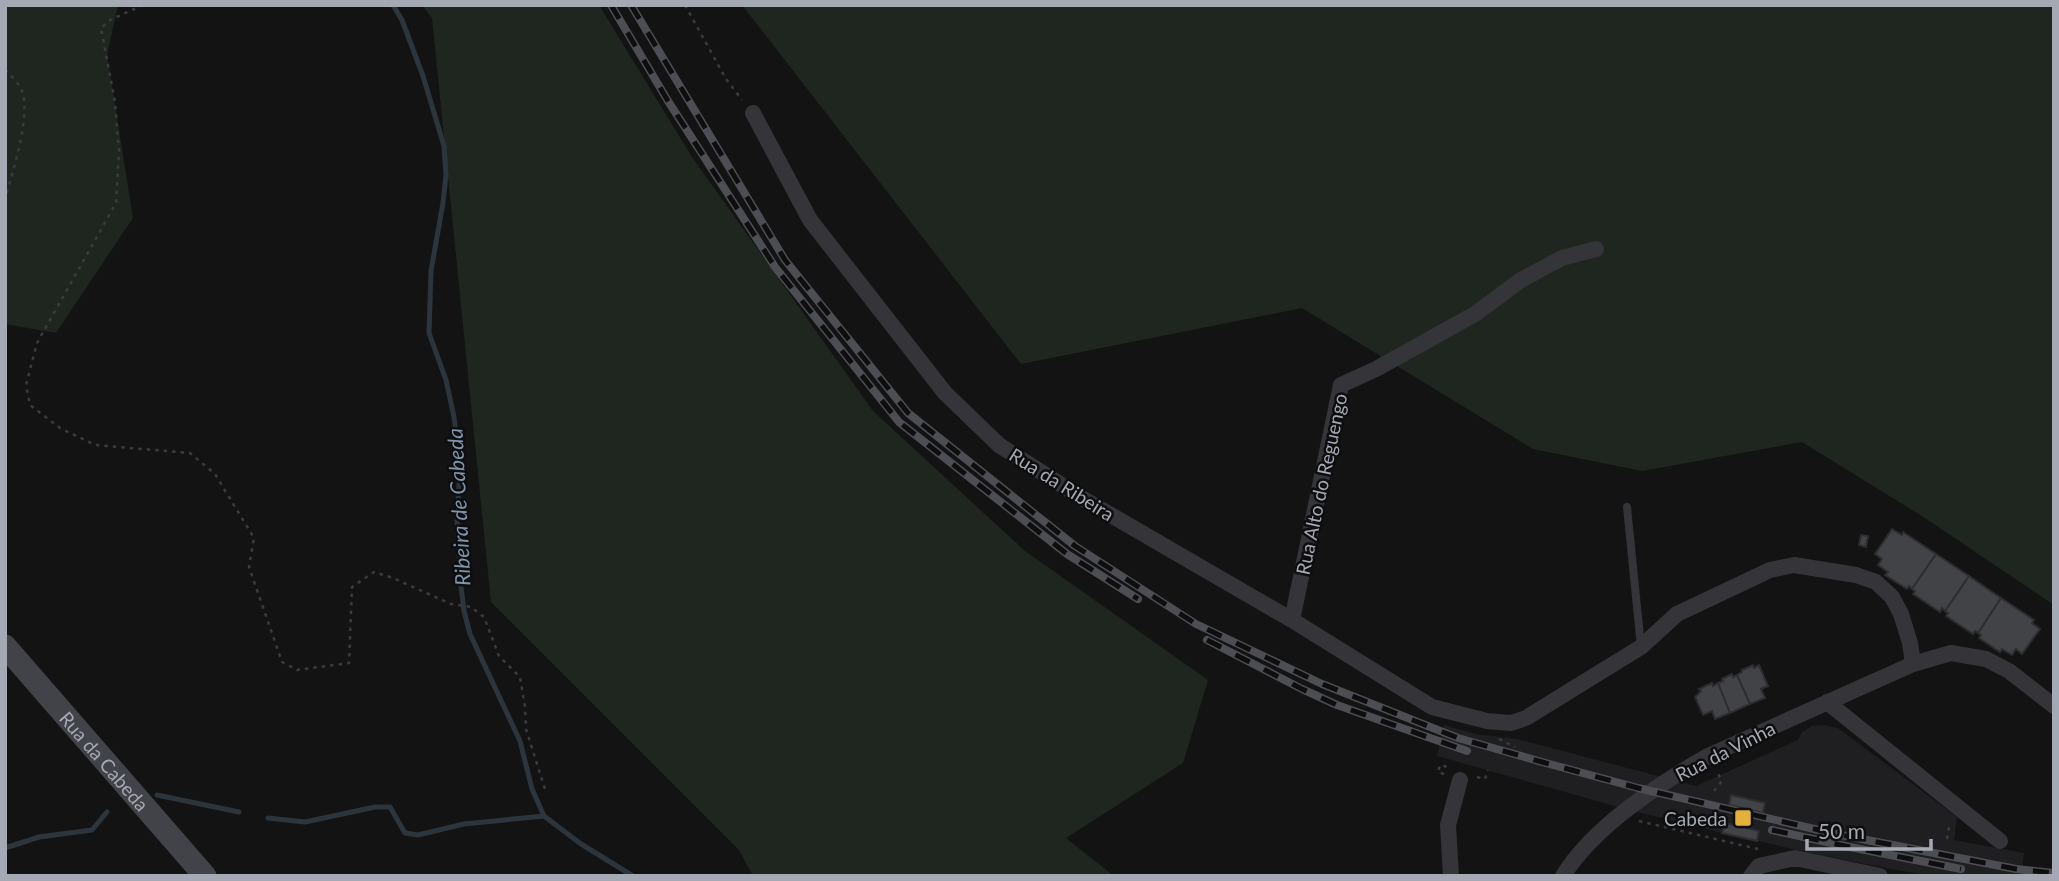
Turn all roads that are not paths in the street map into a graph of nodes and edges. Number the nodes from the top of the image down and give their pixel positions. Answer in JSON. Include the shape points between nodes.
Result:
{"nodes":[{"id":1,"x":753,"y":113,"type":"road end"},
{"id":2,"x":1596,"y":248,"type":"dead end"},
{"id":3,"x":1628,"y":507,"type":"dead end"},
{"id":4,"x":1292,"y":620,"type":"junction"},
{"id":5,"x":5,"y":646,"type":"edge"},
{"id":6,"x":1641,"y":647,"type":"junction"},
{"id":7,"x":1913,"y":664,"type":"junction"},
{"id":8,"x":1827,"y":702,"type":"junction"},
{"id":9,"x":2054,"y":706,"type":"edge"},
{"id":10,"x":1460,"y":779,"type":"dead end"},
{"id":11,"x":2000,"y":841,"type":"dead end"},
{"id":12,"x":205,"y":876,"type":"edge"},
{"id":13,"x":1451,"y":876,"type":"edge"},
{"id":14,"x":1563,"y":876,"type":"edge"},
{"id":15,"x":1751,"y":876,"type":"edge"},
{"id":16,"x":1880,"y":876,"type":"edge"}],
"edges":[{"from":1,"to":4,"type":"street","name":"Rua da Ribeira","via":[[810,220],[944,393],[999,444],[1085,500]]},
{"from":2,"to":4,"type":"street","name":"Rua Alto do Reguengo","via":[[1562,258],[1521,280],[1475,314],[1340,384]]},
{"from":3,"to":6,"type":"lane"},
{"from":4,"to":6,"type":"street","name":"Rua da Ribeira","via":[[1432,707],[1511,723]]},
{"from":5,"to":12,"type":"main road","name":"Rua da Cabeda"},
{"from":6,"to":7,"type":"street","name":"Rua da Ribeira","via":[[1677,614],[1770,570],[1794,565],[1876,582],[1901,614]]},
{"from":7,"to":8,"type":"street","name":"Rua da Vinha"},
{"from":7,"to":9,"type":"street","name":"Rua da Vinha","via":[[1951,653],[1986,659]]},
{"from":8,"to":11,"type":"street"},
{"from":8,"to":14,"type":"street","name":"Rua da Vinha","via":[[1683,770],[1619,816],[1574,858]]},
{"from":10,"to":13,"type":"street","via":[[1448,825]]},
{"from":15,"to":16,"type":"street","via":[[1759,866],[1796,858]]}]}
